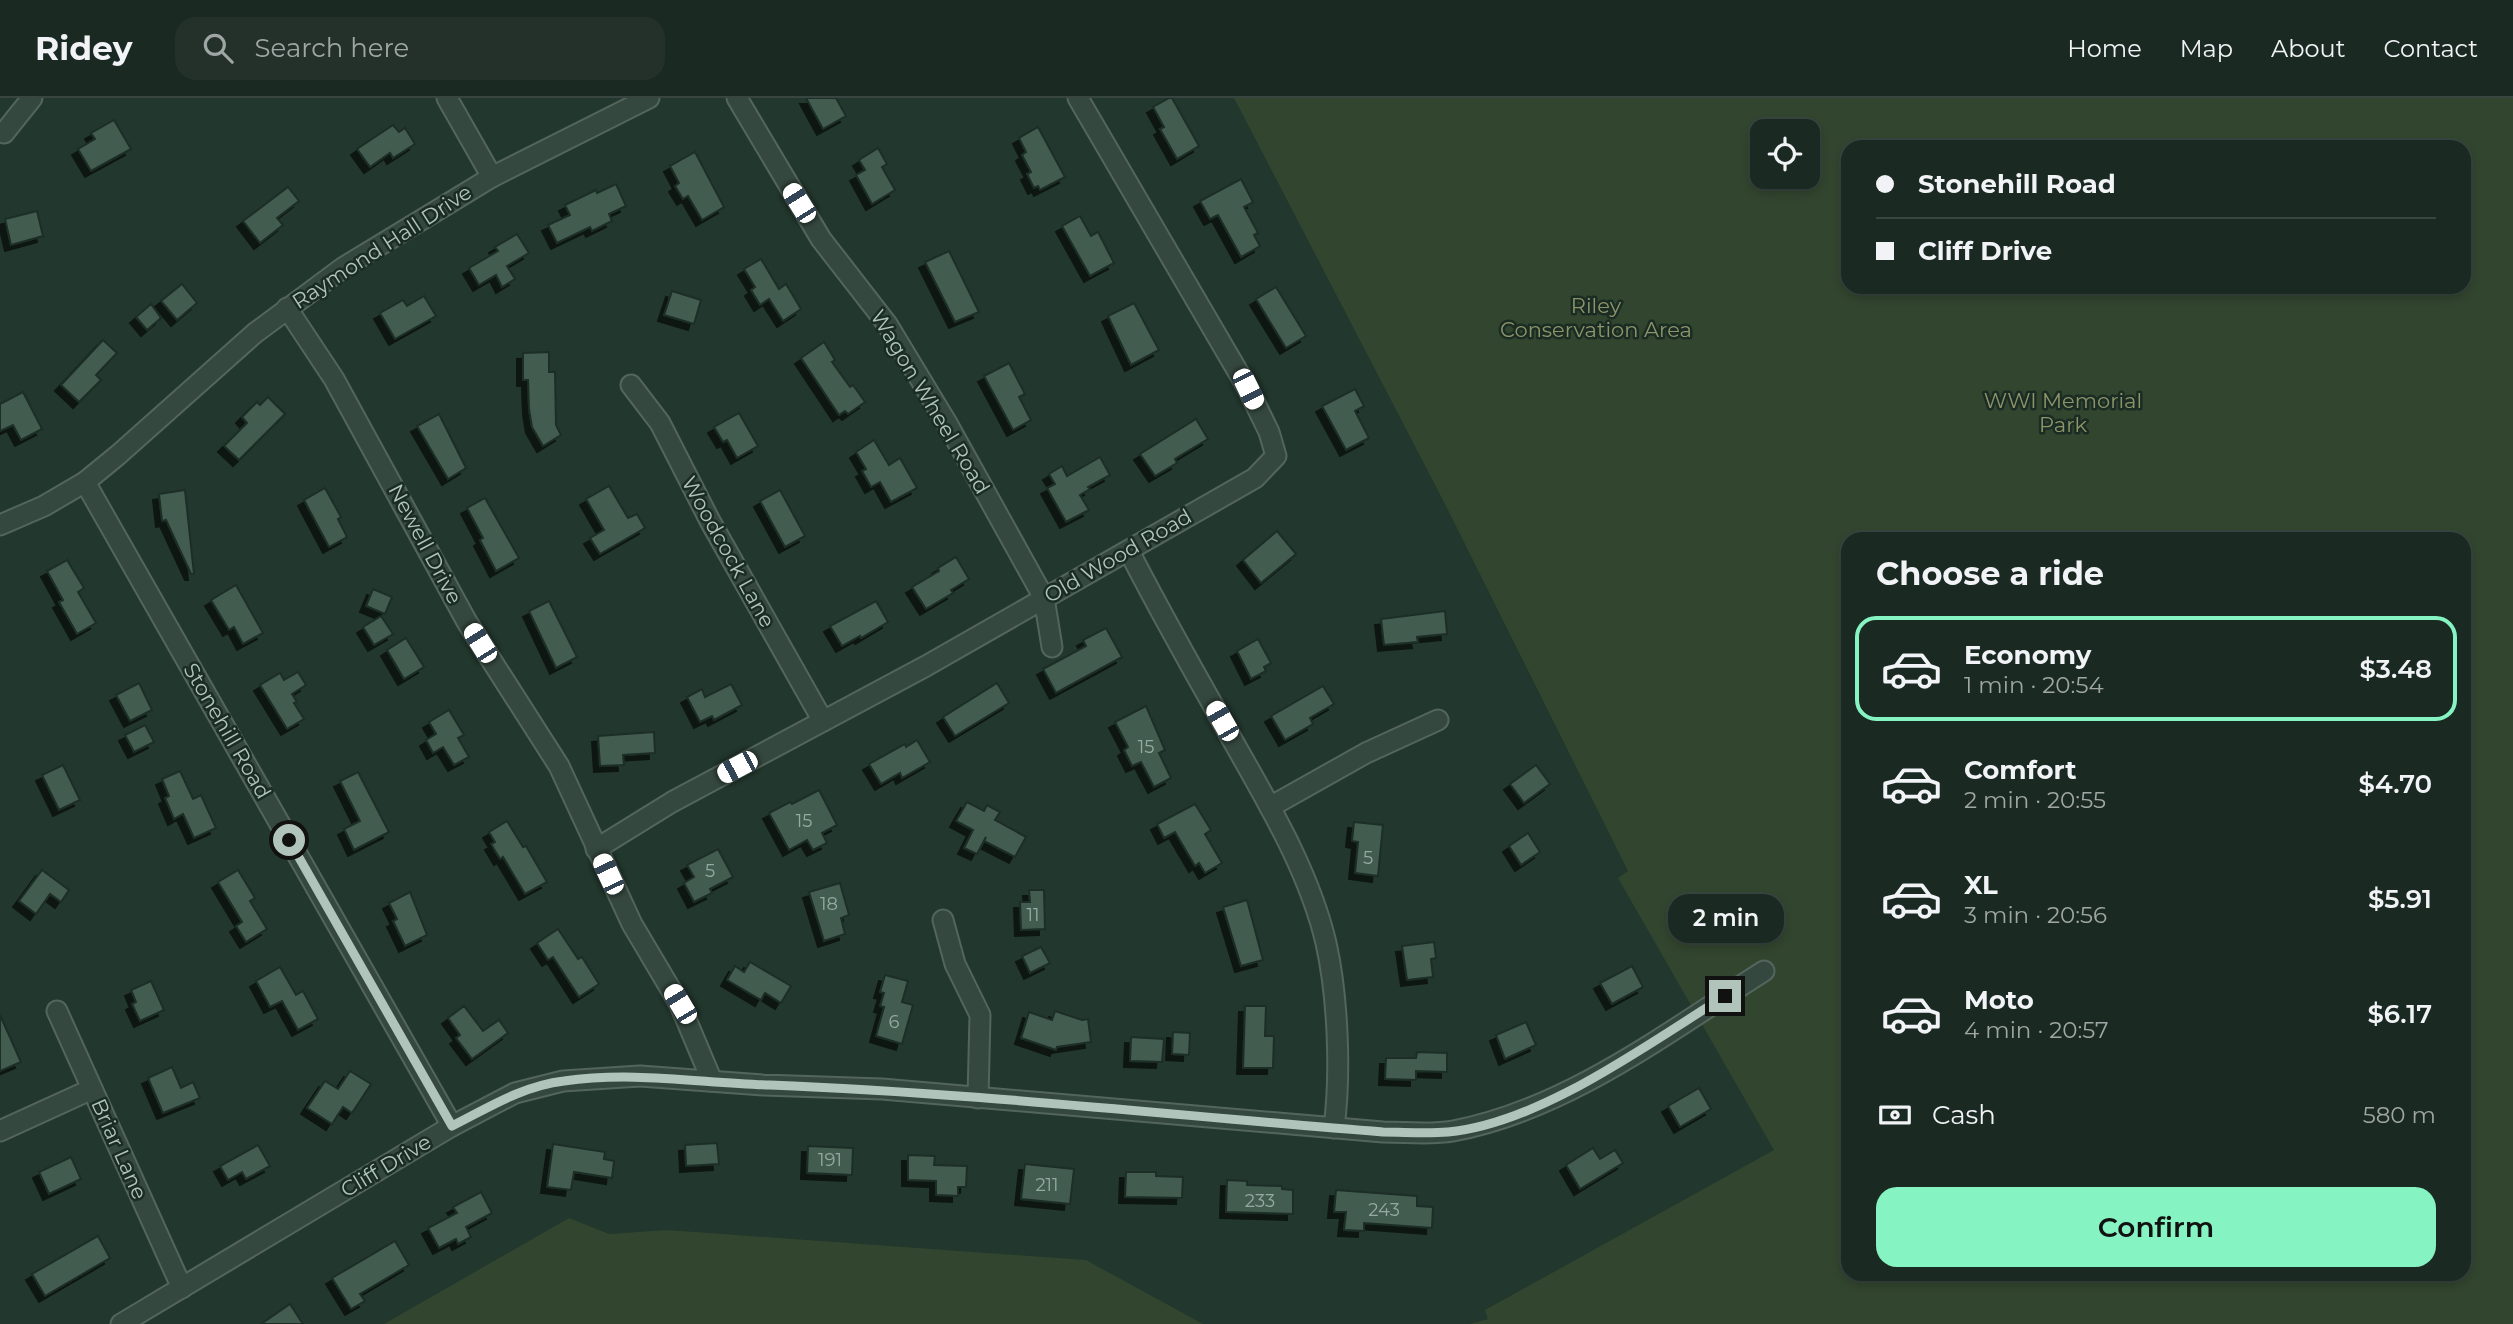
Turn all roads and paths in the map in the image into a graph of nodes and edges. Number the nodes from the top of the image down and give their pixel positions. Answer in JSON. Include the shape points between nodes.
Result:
{"nodes":[{"id":1,"x":32,"y":98,"type":"edge"},
{"id":2,"x":447,"y":98,"type":"edge"},
{"id":3,"x":649,"y":98,"type":"edge"},
{"id":4,"x":737,"y":98,"type":"edge"},
{"id":5,"x":1079,"y":98,"type":"edge"},
{"id":6,"x":4,"y":133,"type":"dead end"},
{"id":7,"x":492,"y":177,"type":"junction"},
{"id":8,"x":287,"y":308,"type":"junction"},
{"id":9,"x":631,"y":385,"type":"dead end"},
{"id":10,"x":85,"y":482,"type":"junction"},
{"id":11,"x":0,"y":525,"type":"edge"},
{"id":12,"x":1129,"y":551,"type":"junction"},
{"id":13,"x":1044,"y":598,"type":"junction"},
{"id":14,"x":1052,"y":647,"type":"dead end"},
{"id":15,"x":1438,"y":720,"type":"dead end"},
{"id":16,"x":823,"y":721,"type":"junction"},
{"id":17,"x":1270,"y":807,"type":"junction"},
{"id":18,"x":596,"y":849,"type":"junction"},
{"id":19,"x":943,"y":920,"type":"dead end"},
{"id":20,"x":1764,"y":971,"type":"dead end"},
{"id":21,"x":57,"y":1010,"type":"dead end"},
{"id":22,"x":712,"y":1081,"type":"junction"},
{"id":23,"x":92,"y":1089,"type":"junction"},
{"id":24,"x":978,"y":1098,"type":"junction"},
{"id":25,"x":452,"y":1126,"type":"junction"},
{"id":26,"x":1334,"y":1128,"type":"junction"},
{"id":27,"x":0,"y":1131,"type":"edge"},
{"id":28,"x":182,"y":1288,"type":"junction"},
{"id":29,"x":121,"y":1324,"type":"edge"}],
"edges":[{"from":1,"to":6,"type":"street"},
{"from":2,"to":7,"type":"street"},
{"from":3,"to":7,"type":"street","name":"Raymond Hall Drive"},
{"from":4,"to":13,"type":"street","name":"Wagon Wheel Road","via":[[821,239],[887,324]]},
{"from":5,"to":12,"type":"street","name":"Old Wood Road","via":[[1248,389],[1276,456],[1255,478]]},
{"from":7,"to":8,"type":"street","name":"Raymond Hall Drive","via":[[344,267]]},
{"from":8,"to":10,"type":"street","name":"Raymond Hall Drive"},
{"from":8,"to":18,"type":"street","name":"Newell Drive","via":[[334,379],[467,622],[559,766]]},
{"from":9,"to":16,"type":"street","name":"Woodcock Lane","via":[[660,424]]},
{"from":10,"to":11,"type":"street","name":"Raymond Hall Drive"},
{"from":10,"to":25,"type":"street","name":"Stonehill Road"},
{"from":12,"to":13,"type":"street","name":"Old Wood Road"},
{"from":12,"to":17,"type":"street"},
{"from":13,"to":14,"type":"street","name":"Wagon Wheel Road"},
{"from":13,"to":16,"type":"street","name":"Old Wood Road"},
{"from":15,"to":17,"type":"street","via":[[1366,753]]},
{"from":16,"to":18,"type":"street","name":"Old Wood Road","via":[[672,802]]},
{"from":17,"to":26,"type":"street","via":[[1326,944],[1336,1021]]},
{"from":18,"to":22,"type":"street","name":"Newell Drive","via":[[632,924],[680,1004]]},
{"from":19,"to":24,"type":"street","via":[[955,964],[980,1015]]},
{"from":20,"to":26,"type":"street","name":"Cliff Drive","via":[[1597,1076],[1536,1107],[1449,1132]]},
{"from":21,"to":23,"type":"street","name":"Briar Lane"},
{"from":22,"to":24,"type":"street","name":"Cliff Drive"},
{"from":22,"to":25,"type":"street","name":"Cliff Drive","via":[[640,1076],[563,1081],[516,1093]]},
{"from":23,"to":27,"type":"street"},
{"from":23,"to":28,"type":"street","name":"Briar Lane"},
{"from":24,"to":26,"type":"street","name":"Cliff Drive"},
{"from":25,"to":28,"type":"street","name":"Cliff Drive"},
{"from":28,"to":29,"type":"street","name":"Cliff Drive"}]}
